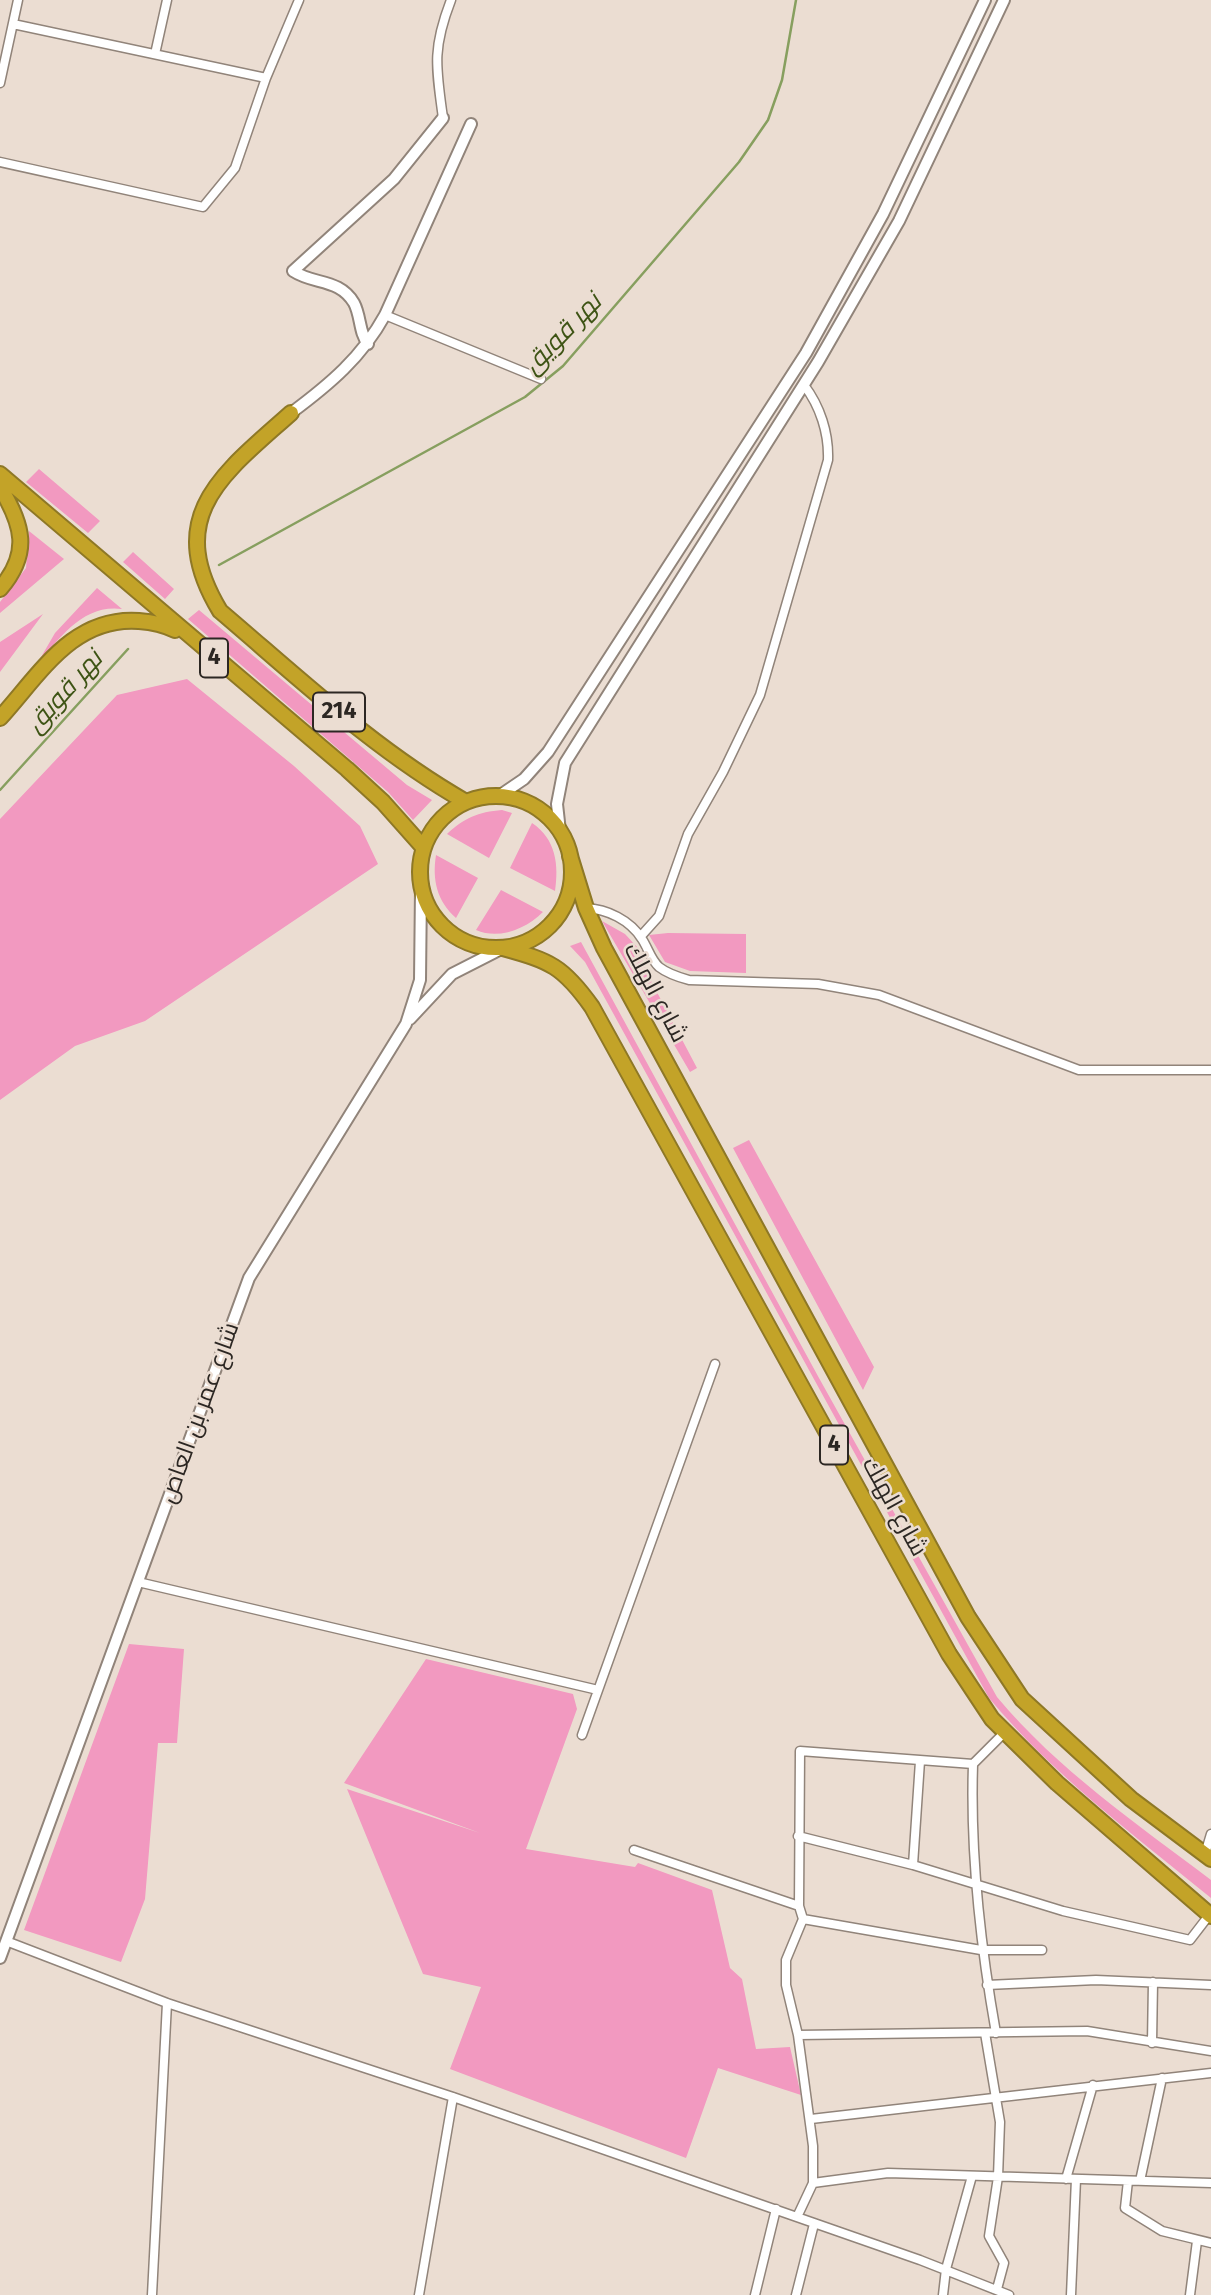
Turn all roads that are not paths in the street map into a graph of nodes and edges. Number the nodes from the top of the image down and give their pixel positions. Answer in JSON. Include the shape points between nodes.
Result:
{"nodes":[{"id":1,"x":18,"y":0,"type":"edge"},
{"id":2,"x":167,"y":0,"type":"edge"},
{"id":3,"x":299,"y":0,"type":"edge"},
{"id":4,"x":451,"y":0,"type":"edge"},
{"id":5,"x":985,"y":0,"type":"edge"},
{"id":6,"x":1004,"y":0,"type":"edge"},
{"id":7,"x":13,"y":24,"type":"junction"},
{"id":8,"x":155,"y":54,"type":"junction"},
{"id":9,"x":266,"y":78,"type":"junction"},
{"id":10,"x":0,"y":83,"type":"edge"},
{"id":11,"x":443,"y":118,"type":"joint"},
{"id":12,"x":471,"y":124,"type":"dead end"},
{"id":13,"x":0,"y":162,"type":"edge"},
{"id":14,"x":385,"y":315,"type":"junction"},
{"id":15,"x":368,"y":344,"type":"junction"},
{"id":16,"x":541,"y":379,"type":"dead end"},
{"id":17,"x":804,"y":385,"type":"junction"},
{"id":18,"x":291,"y":413,"type":"joint"},
{"id":19,"x":0,"y":474,"type":"edge"},
{"id":20,"x":0,"y":487,"type":"edge"},
{"id":21,"x":0,"y":589,"type":"edge"},
{"id":22,"x":193,"y":640,"type":"junction"},
{"id":23,"x":0,"y":718,"type":"edge"},
{"id":24,"x":499,"y":796,"type":"junction"},
{"id":25,"x":466,"y":802,"type":"junction"},
{"id":26,"x":560,"y":831,"type":"junction"},
{"id":27,"x":423,"y":847,"type":"junction"},
{"id":28,"x":570,"y":856,"type":"junction"},
{"id":29,"x":421,"y":888,"type":"junction"},
{"id":30,"x":586,"y":908,"type":"junction"},
{"id":31,"x":640,"y":936,"type":"junction"},
{"id":32,"x":503,"y":948,"type":"junction"},
{"id":33,"x":406,"y":1024,"type":"junction"},
{"id":34,"x":1211,"y":1070,"type":"edge"},
{"id":35,"x":715,"y":1364,"type":"dead end"},
{"id":36,"x":138,"y":1582,"type":"junction"},
{"id":37,"x":598,"y":1690,"type":"junction"},
{"id":38,"x":1005,"y":1732,"type":"junction"},
{"id":39,"x":582,"y":1735,"type":"dead end"},
{"id":40,"x":920,"y":1761,"type":"junction"},
{"id":41,"x":973,"y":1764,"type":"junction"},
{"id":42,"x":1211,"y":1834,"type":"edge"},
{"id":43,"x":797,"y":1836,"type":"junction"},
{"id":44,"x":634,"y":1850,"type":"dead end"},
{"id":45,"x":1208,"y":1857,"type":"edge"},
{"id":46,"x":913,"y":1865,"type":"junction"},
{"id":47,"x":975,"y":1885,"type":"junction"},
{"id":48,"x":799,"y":1906,"type":"junction"},
{"id":49,"x":1210,"y":1915,"type":"edge"},
{"id":50,"x":803,"y":1919,"type":"junction"},
{"id":51,"x":6,"y":1941,"type":"junction"},
{"id":52,"x":981,"y":1950,"type":"junction"},
{"id":53,"x":1042,"y":1950,"type":"dead end"},
{"id":54,"x":0,"y":1958,"type":"edge"},
{"id":55,"x":1153,"y":1982,"type":"junction"},
{"id":56,"x":987,"y":1985,"type":"junction"},
{"id":57,"x":1211,"y":1985,"type":"edge"},
{"id":58,"x":167,"y":2003,"type":"junction"},
{"id":59,"x":985,"y":2033,"type":"junction"},
{"id":60,"x":996,"y":2033,"type":"junction"},
{"id":61,"x":798,"y":2035,"type":"junction"},
{"id":62,"x":1152,"y":2043,"type":"junction"},
{"id":63,"x":1211,"y":2051,"type":"edge"},
{"id":64,"x":1211,"y":2073,"type":"edge"},
{"id":65,"x":1162,"y":2078,"type":"junction"},
{"id":66,"x":1093,"y":2085,"type":"junction"},
{"id":67,"x":997,"y":2096,"type":"junction"},
{"id":68,"x":453,"y":2097,"type":"junction"},
{"id":69,"x":811,"y":2119,"type":"junction"},
{"id":70,"x":971,"y":2176,"type":"junction"},
{"id":71,"x":998,"y":2177,"type":"junction"},
{"id":72,"x":1066,"y":2179,"type":"junction"},
{"id":73,"x":1076,"y":2179,"type":"junction"},
{"id":74,"x":1128,"y":2181,"type":"junction"},
{"id":75,"x":1140,"y":2181,"type":"junction"},
{"id":76,"x":813,"y":2183,"type":"junction"},
{"id":77,"x":1211,"y":2183,"type":"edge"},
{"id":78,"x":776,"y":2209,"type":"junction"},
{"id":79,"x":797,"y":2217,"type":"junction"},
{"id":80,"x":814,"y":2224,"type":"junction"},
{"id":81,"x":1196,"y":2241,"type":"junction"},
{"id":82,"x":1211,"y":2243,"type":"edge"},
{"id":83,"x":946,"y":2269,"type":"junction"},
{"id":84,"x":997,"y":2289,"type":"junction"},
{"id":85,"x":152,"y":2295,"type":"edge"},
{"id":86,"x":419,"y":2295,"type":"edge"},
{"id":87,"x":755,"y":2295,"type":"edge"},
{"id":88,"x":796,"y":2295,"type":"edge"},
{"id":89,"x":943,"y":2295,"type":"edge"},
{"id":90,"x":1009,"y":2295,"type":"edge"},
{"id":91,"x":1071,"y":2295,"type":"edge"},
{"id":92,"x":1190,"y":2295,"type":"edge"}],
"edges":[{"from":1,"to":7,"type":"street"},
{"from":2,"to":8,"type":"street"},
{"from":3,"to":9,"type":"street"},
{"from":4,"to":11,"type":"street","via":[[434,56]]},
{"from":5,"to":24,"type":"main road","via":[[883,215],[806,353],[548,752],[524,779]]},
{"from":6,"to":17,"type":"main road","via":[[899,222]]},
{"from":7,"to":8,"type":"street"},
{"from":7,"to":10,"type":"street"},
{"from":8,"to":9,"type":"street"},
{"from":9,"to":13,"type":"street","via":[[235,168],[203,207]]},
{"from":11,"to":15,"type":"main road","via":[[394,179],[293,271],[343,290],[356,307]]},
{"from":12,"to":14,"type":"main road"},
{"from":14,"to":15,"type":"main road"},
{"from":14,"to":16,"type":"street"},
{"from":15,"to":18,"type":"main road","via":[[328,386]]},
{"from":17,"to":26,"type":"main road","via":[[565,763],[557,804]]},
{"from":17,"to":31,"type":"street","via":[[825,429],[828,460],[769,666],[754,709],[684,842],[659,916]]},
{"from":18,"to":25,"type":"highway","number":"214","via":[[231,466],[202,507],[198,557],[209,593],[220,611],[378,746]]},
{"from":19,"to":22,"type":"highway","number":"4"},
{"from":20,"to":21,"type":"highway","via":[[17,515],[21,538],[14,573]]},
{"from":22,"to":23,"type":"highway","via":[[154,622],[102,622],[67,643]]},
{"from":22,"to":27,"type":"highway","number":"4","via":[[347,769]]},
{"from":24,"to":25,"type":"highway"},
{"from":24,"to":26,"type":"highway","via":[[534,806]]},
{"from":25,"to":27,"type":"highway","via":[[444,816]]},
{"from":26,"to":28,"type":"highway"},
{"from":27,"to":29,"type":"highway"},
{"from":28,"to":30,"type":"highway","name":"شارع الهلك","number":"4"},
{"from":28,"to":32,"type":"highway","via":[[571,881],[564,906],[549,927],[527,941]]},
{"from":29,"to":32,"type":"highway","via":[[442,926],[470,943]]},
{"from":29,"to":33,"type":"main road","name":"شارع عمر بن العاص","via":[[420,980]]},
{"from":30,"to":31,"type":"street","via":[[603,909]]},
{"from":30,"to":45,"type":"highway","name":"شارع الهلك","number":"4","via":[[968,1618],[1022,1699],[1131,1798]]},
{"from":31,"to":34,"type":"street","via":[[657,965],[689,980],[818,984],[879,995],[1079,1070]]},
{"from":32,"to":33,"type":"main road","via":[[452,974]]},
{"from":32,"to":38,"type":"highway","name":"شارع الهلك","number":"4","via":[[556,966],[573,980],[592,1007],[949,1654]]},
{"from":33,"to":36,"type":"main road","name":"شارع عمر بن العاص","via":[[249,1278]]},
{"from":35,"to":37,"type":"street"},
{"from":36,"to":37,"type":"street"},
{"from":36,"to":51,"type":"main road","name":"شارع عمر بن العاص"},
{"from":37,"to":39,"type":"street"},
{"from":38,"to":41,"type":"street"},
{"from":38,"to":49,"type":"highway","name":"شارع الهلك","number":"4"},
{"from":40,"to":41,"type":"street"},
{"from":40,"to":43,"type":"street","via":[[800,1751]]},
{"from":40,"to":46,"type":"street"},
{"from":41,"to":47,"type":"street"},
{"from":42,"to":45,"type":"street"},
{"from":43,"to":46,"type":"street"},
{"from":43,"to":48,"type":"street"},
{"from":44,"to":48,"type":"street"},
{"from":46,"to":47,"type":"street"},
{"from":47,"to":49,"type":"street","via":[[1190,1940]]},
{"from":47,"to":52,"type":"street"},
{"from":48,"to":50,"type":"street"},
{"from":50,"to":52,"type":"street"},
{"from":50,"to":61,"type":"street","via":[[786,1960],[786,1985]]},
{"from":51,"to":54,"type":"main road","name":"شارع عمر بن العاص"},
{"from":51,"to":58,"type":"street"},
{"from":52,"to":53,"type":"street"},
{"from":52,"to":56,"type":"street"},
{"from":55,"to":56,"type":"street"},
{"from":55,"to":57,"type":"street"},
{"from":55,"to":62,"type":"street"},
{"from":56,"to":60,"type":"street"},
{"from":58,"to":68,"type":"street"},
{"from":58,"to":85,"type":"street"},
{"from":59,"to":60,"type":"street"},
{"from":59,"to":61,"type":"street"},
{"from":59,"to":67,"type":"street"},
{"from":60,"to":62,"type":"street","via":[[1087,2031]]},
{"from":61,"to":69,"type":"street"},
{"from":62,"to":63,"type":"street"},
{"from":64,"to":65,"type":"street"},
{"from":65,"to":66,"type":"street"},
{"from":65,"to":75,"type":"street"},
{"from":66,"to":67,"type":"street"},
{"from":66,"to":72,"type":"street"},
{"from":67,"to":69,"type":"street"},
{"from":67,"to":71,"type":"street"},
{"from":68,"to":78,"type":"street"},
{"from":68,"to":86,"type":"street"},
{"from":69,"to":76,"type":"street"},
{"from":70,"to":71,"type":"street"},
{"from":70,"to":76,"type":"street","via":[[888,2173]]},
{"from":70,"to":83,"type":"street"},
{"from":71,"to":72,"type":"street"},
{"from":71,"to":84,"type":"street","via":[[989,2236],[1004,2263]]},
{"from":72,"to":73,"type":"street"},
{"from":73,"to":74,"type":"street"},
{"from":73,"to":91,"type":"street"},
{"from":74,"to":75,"type":"street"},
{"from":74,"to":81,"type":"street","via":[[1125,2208],[1162,2231]]},
{"from":75,"to":77,"type":"street"},
{"from":76,"to":79,"type":"street"},
{"from":78,"to":79,"type":"street"},
{"from":78,"to":87,"type":"street"},
{"from":79,"to":80,"type":"street"},
{"from":80,"to":83,"type":"street"},
{"from":80,"to":88,"type":"street"},
{"from":81,"to":82,"type":"street"},
{"from":81,"to":92,"type":"street"},
{"from":83,"to":84,"type":"street"},
{"from":83,"to":89,"type":"street"},
{"from":84,"to":90,"type":"street"}]}
